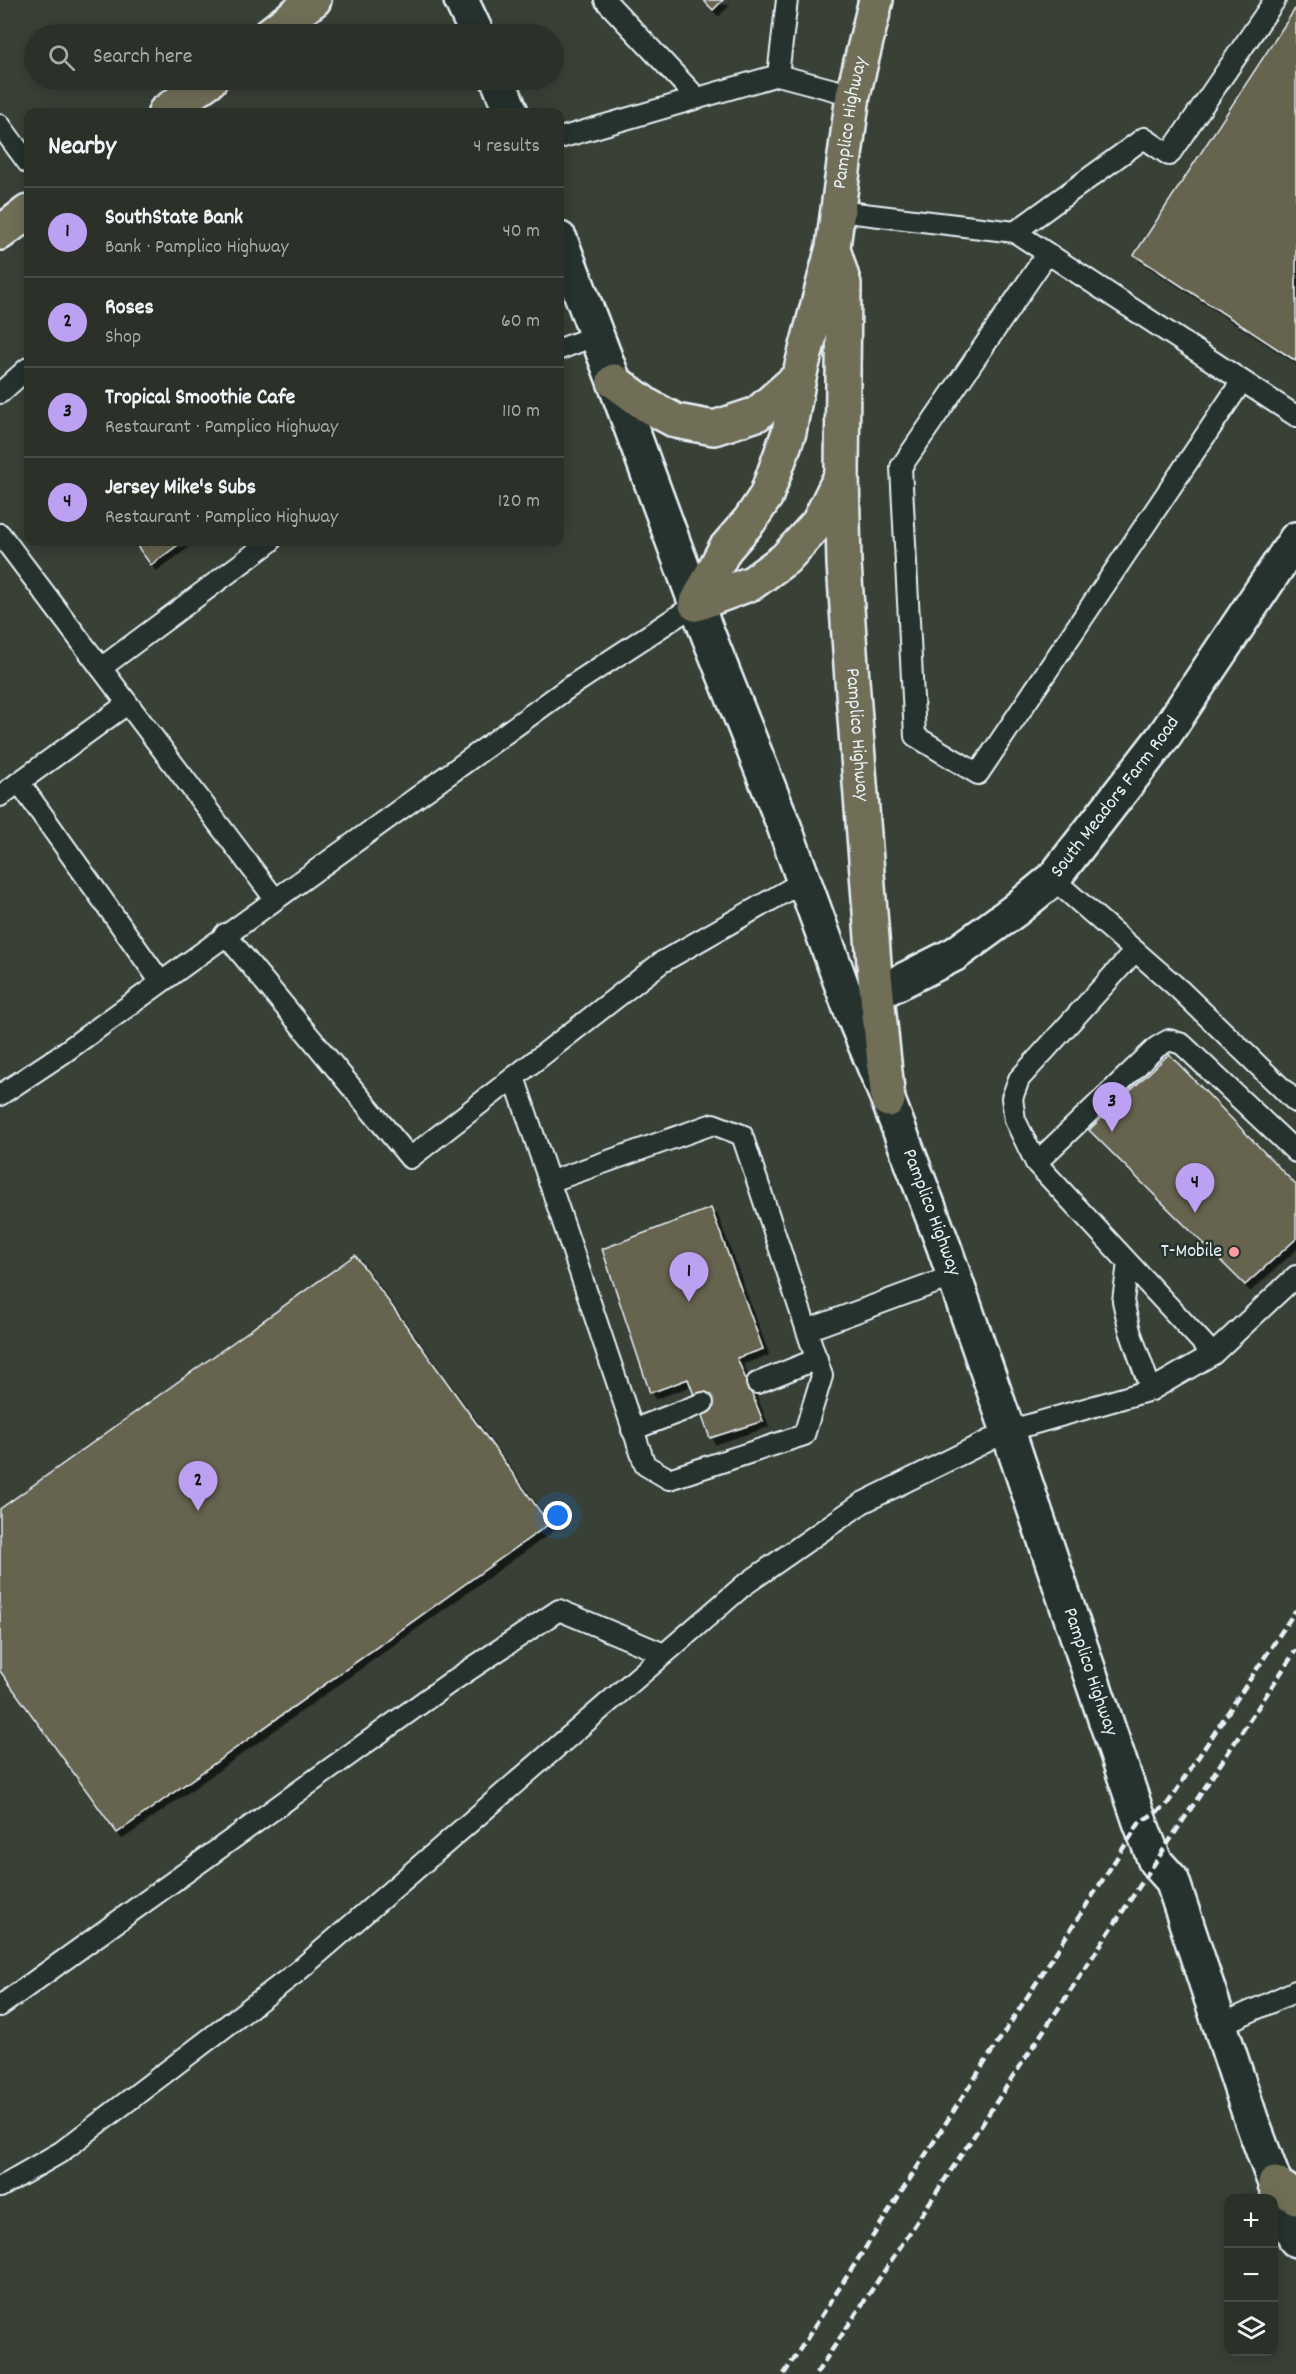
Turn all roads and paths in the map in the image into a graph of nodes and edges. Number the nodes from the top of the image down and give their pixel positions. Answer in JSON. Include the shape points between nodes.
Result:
{"nodes":[{"id":1,"x":314,"y":0,"type":"edge"},
{"id":2,"x":461,"y":0,"type":"edge"},
{"id":3,"x":605,"y":0,"type":"edge"},
{"id":4,"x":787,"y":0,"type":"edge"},
{"id":5,"x":876,"y":0,"type":"edge"},
{"id":6,"x":1275,"y":0,"type":"edge"},
{"id":7,"x":283,"y":24,"type":"edge"},
{"id":8,"x":472,"y":24,"type":"edge"},
{"id":9,"x":778,"y":75,"type":"junction"},
{"id":10,"x":196,"y":90,"type":"edge"},
{"id":11,"x":502,"y":90,"type":"edge"},
{"id":12,"x":853,"y":95,"type":"junction"},
{"id":13,"x":697,"y":98,"type":"junction"},
{"id":14,"x":171,"y":108,"type":"edge"},
{"id":15,"x":509,"y":108,"type":"edge"},
{"id":16,"x":0,"y":125,"type":"edge"},
{"id":17,"x":564,"y":137,"type":"edge"},
{"id":18,"x":24,"y":158,"type":"edge"},
{"id":19,"x":838,"y":211,"type":"junction"},
{"id":20,"x":24,"y":215,"type":"edge"},
{"id":21,"x":1015,"y":232,"type":"junction"},
{"id":22,"x":0,"y":233,"type":"edge"},
{"id":23,"x":833,"y":247,"type":"junction"},
{"id":24,"x":564,"y":249,"type":"edge"},
{"id":25,"x":1047,"y":254,"type":"junction"},
{"id":26,"x":597,"y":335,"type":"junction"},
{"id":27,"x":564,"y":347,"type":"edge"},
{"id":28,"x":24,"y":372,"type":"edge"},
{"id":29,"x":799,"y":377,"type":"junction"},
{"id":30,"x":615,"y":381,"type":"junction"},
{"id":31,"x":1242,"y":381,"type":"junction"},
{"id":32,"x":0,"y":393,"type":"edge"},
{"id":33,"x":1296,"y":416,"type":"edge"},
{"id":34,"x":842,"y":474,"type":"junction"},
{"id":35,"x":0,"y":534,"type":"edge"},
{"id":36,"x":1296,"y":540,"type":"edge"},
{"id":37,"x":265,"y":546,"type":"edge"},
{"id":38,"x":696,"y":604,"type":"junction"},
{"id":39,"x":101,"y":668,"type":"junction"},
{"id":40,"x":127,"y":704,"type":"junction"},
{"id":41,"x":19,"y":782,"type":"junction"},
{"id":42,"x":0,"y":796,"type":"edge"},
{"id":43,"x":1053,"y":879,"type":"junction"},
{"id":44,"x":804,"y":881,"type":"junction"},
{"id":45,"x":274,"y":899,"type":"junction"},
{"id":46,"x":225,"y":934,"type":"junction"},
{"id":47,"x":1135,"y":951,"type":"junction"},
{"id":48,"x":160,"y":981,"type":"junction"},
{"id":49,"x":876,"y":994,"type":"junction"},
{"id":50,"x":514,"y":1077,"type":"junction"},
{"id":51,"x":0,"y":1095,"type":"edge"},
{"id":52,"x":888,"y":1100,"type":"junction"},
{"id":53,"x":1296,"y":1102,"type":"edge"},
{"id":54,"x":1296,"y":1152,"type":"edge"},
{"id":55,"x":1036,"y":1163,"type":"junction"},
{"id":56,"x":549,"y":1182,"type":"junction"},
{"id":57,"x":1128,"y":1263,"type":"junction"},
{"id":58,"x":954,"y":1276,"type":"junction"},
{"id":59,"x":1296,"y":1276,"type":"edge"},
{"id":60,"x":807,"y":1330,"type":"junction"},
{"id":61,"x":1213,"y":1354,"type":"junction"},
{"id":62,"x":817,"y":1359,"type":"junction"},
{"id":63,"x":756,"y":1383,"type":"dead end"},
{"id":64,"x":1151,"y":1390,"type":"junction"},
{"id":65,"x":703,"y":1403,"type":"dead end"},
{"id":66,"x":632,"y":1430,"type":"junction"},
{"id":67,"x":1008,"y":1431,"type":"junction"},
{"id":68,"x":664,"y":1654,"type":"junction"},
{"id":69,"x":1296,"y":1991,"type":"edge"},
{"id":70,"x":0,"y":2006,"type":"edge"},
{"id":71,"x":1220,"y":2025,"type":"junction"},
{"id":72,"x":3,"y":2180,"type":"edge"},
{"id":73,"x":1285,"y":2191,"type":"edge"},
{"id":74,"x":1296,"y":2240,"type":"edge"}],
"edges":[{"from":1,"to":7,"type":"main road"},
{"from":2,"to":8,"type":"main road"},
{"from":3,"to":13,"type":"lane"},
{"from":4,"to":9,"type":"lane"},
{"from":5,"to":12,"type":"main road","name":"Pamplico Highway"},
{"from":6,"to":21,"type":"lane","via":[[1169,155],[1144,138]]},
{"from":9,"to":12,"type":"lane"},
{"from":9,"to":13,"type":"lane"},
{"from":10,"to":14,"type":"main road"},
{"from":11,"to":15,"type":"main road"},
{"from":12,"to":19,"type":"main road","name":"Pamplico Highway"},
{"from":13,"to":17,"type":"lane"},
{"from":16,"to":18,"type":"lane"},
{"from":19,"to":21,"type":"lane"},
{"from":19,"to":23,"type":"main road","name":"Pamplico Highway"},
{"from":20,"to":22,"type":"main road"},
{"from":21,"to":25,"type":"lane"},
{"from":23,"to":29,"type":"main road","name":"Pamplico Highway"},
{"from":23,"to":34,"type":"main road","name":"Pamplico Highway","via":[[844,284]]},
{"from":24,"to":26,"type":"main road","name":"Pamplico Highway"},
{"from":25,"to":31,"type":"lane"},
{"from":25,"to":31,"type":"lane","via":[[901,467],[915,736],[978,774]]},
{"from":26,"to":27,"type":"lane"},
{"from":26,"to":30,"type":"main road","name":"Pamplico Highway"},
{"from":28,"to":32,"type":"lane"},
{"from":29,"to":30,"type":"main road","via":[[757,414],[714,429],[676,421]]},
{"from":29,"to":38,"type":"main road","name":"Pamplico Highway","via":[[789,432],[766,496],[725,549]]},
{"from":30,"to":38,"type":"main road","name":"Pamplico Highway"},
{"from":31,"to":33,"type":"lane"},
{"from":34,"to":38,"type":"main road","name":"Pamplico Highway","via":[[818,523],[785,559],[752,583]]},
{"from":34,"to":49,"type":"main road","name":"Pamplico Highway","via":[[844,564]]},
{"from":35,"to":39,"type":"lane"},
{"from":36,"to":43,"type":"main road","name":"South Meadors Farm Road","via":[[1164,736]]},
{"from":37,"to":39,"type":"lane"},
{"from":38,"to":44,"type":"main road","name":"Pamplico Highway"},
{"from":38,"to":45,"type":"lane","via":[[568,688]]},
{"from":39,"to":40,"type":"lane"},
{"from":40,"to":41,"type":"lane"},
{"from":40,"to":45,"type":"lane"},
{"from":41,"to":42,"type":"lane"},
{"from":41,"to":48,"type":"lane"},
{"from":43,"to":47,"type":"lane"},
{"from":43,"to":49,"type":"main road","name":"South Meadors Farm Road","via":[[955,954]]},
{"from":44,"to":50,"type":"lane","via":[[662,962]]},
{"from":44,"to":52,"type":"main road","name":"Pamplico Highway"},
{"from":45,"to":46,"type":"lane"},
{"from":46,"to":48,"type":"lane"},
{"from":46,"to":50,"type":"lane","via":[[410,1158]]},
{"from":47,"to":53,"type":"lane"},
{"from":47,"to":55,"type":"lane","via":[[1019,1079],[1012,1098],[1015,1120]]},
{"from":48,"to":51,"type":"lane"},
{"from":49,"to":52,"type":"main road","name":"Pamplico Highway"},
{"from":50,"to":56,"type":"lane"},
{"from":52,"to":58,"type":"main road","name":"Pamplico Highway"},
{"from":54,"to":55,"type":"lane","via":[[1182,1044],[1169,1040],[1157,1047]]},
{"from":55,"to":57,"type":"lane"},
{"from":56,"to":60,"type":"lane","via":[[713,1124],[742,1135]]},
{"from":56,"to":66,"type":"lane"},
{"from":57,"to":61,"type":"lane"},
{"from":57,"to":64,"type":"lane","via":[[1123,1301]]},
{"from":58,"to":60,"type":"lane"},
{"from":58,"to":67,"type":"main road","name":"Pamplico Highway"},
{"from":59,"to":61,"type":"lane"},
{"from":60,"to":62,"type":"lane"},
{"from":61,"to":64,"type":"lane"},
{"from":62,"to":63,"type":"lane"},
{"from":62,"to":66,"type":"lane","via":[[822,1376],[804,1435],[669,1479],[645,1465]]},
{"from":64,"to":67,"type":"lane"},
{"from":65,"to":66,"type":"lane"},
{"from":67,"to":68,"type":"lane","via":[[862,1503],[743,1586]]},
{"from":67,"to":71,"type":"main road","name":"Pamplico Highway","via":[[1140,1822],[1155,1861],[1172,1880]]},
{"from":68,"to":70,"type":"lane","via":[[559,1610],[448,1684]]},
{"from":68,"to":72,"type":"lane","via":[[297,1972],[61,2152]]},
{"from":69,"to":71,"type":"lane"},
{"from":71,"to":73,"type":"main road","name":"Pamplico Highway","via":[[1251,2119]]},
{"from":73,"to":74,"type":"main road","name":"Pamplico Highway"}]}
